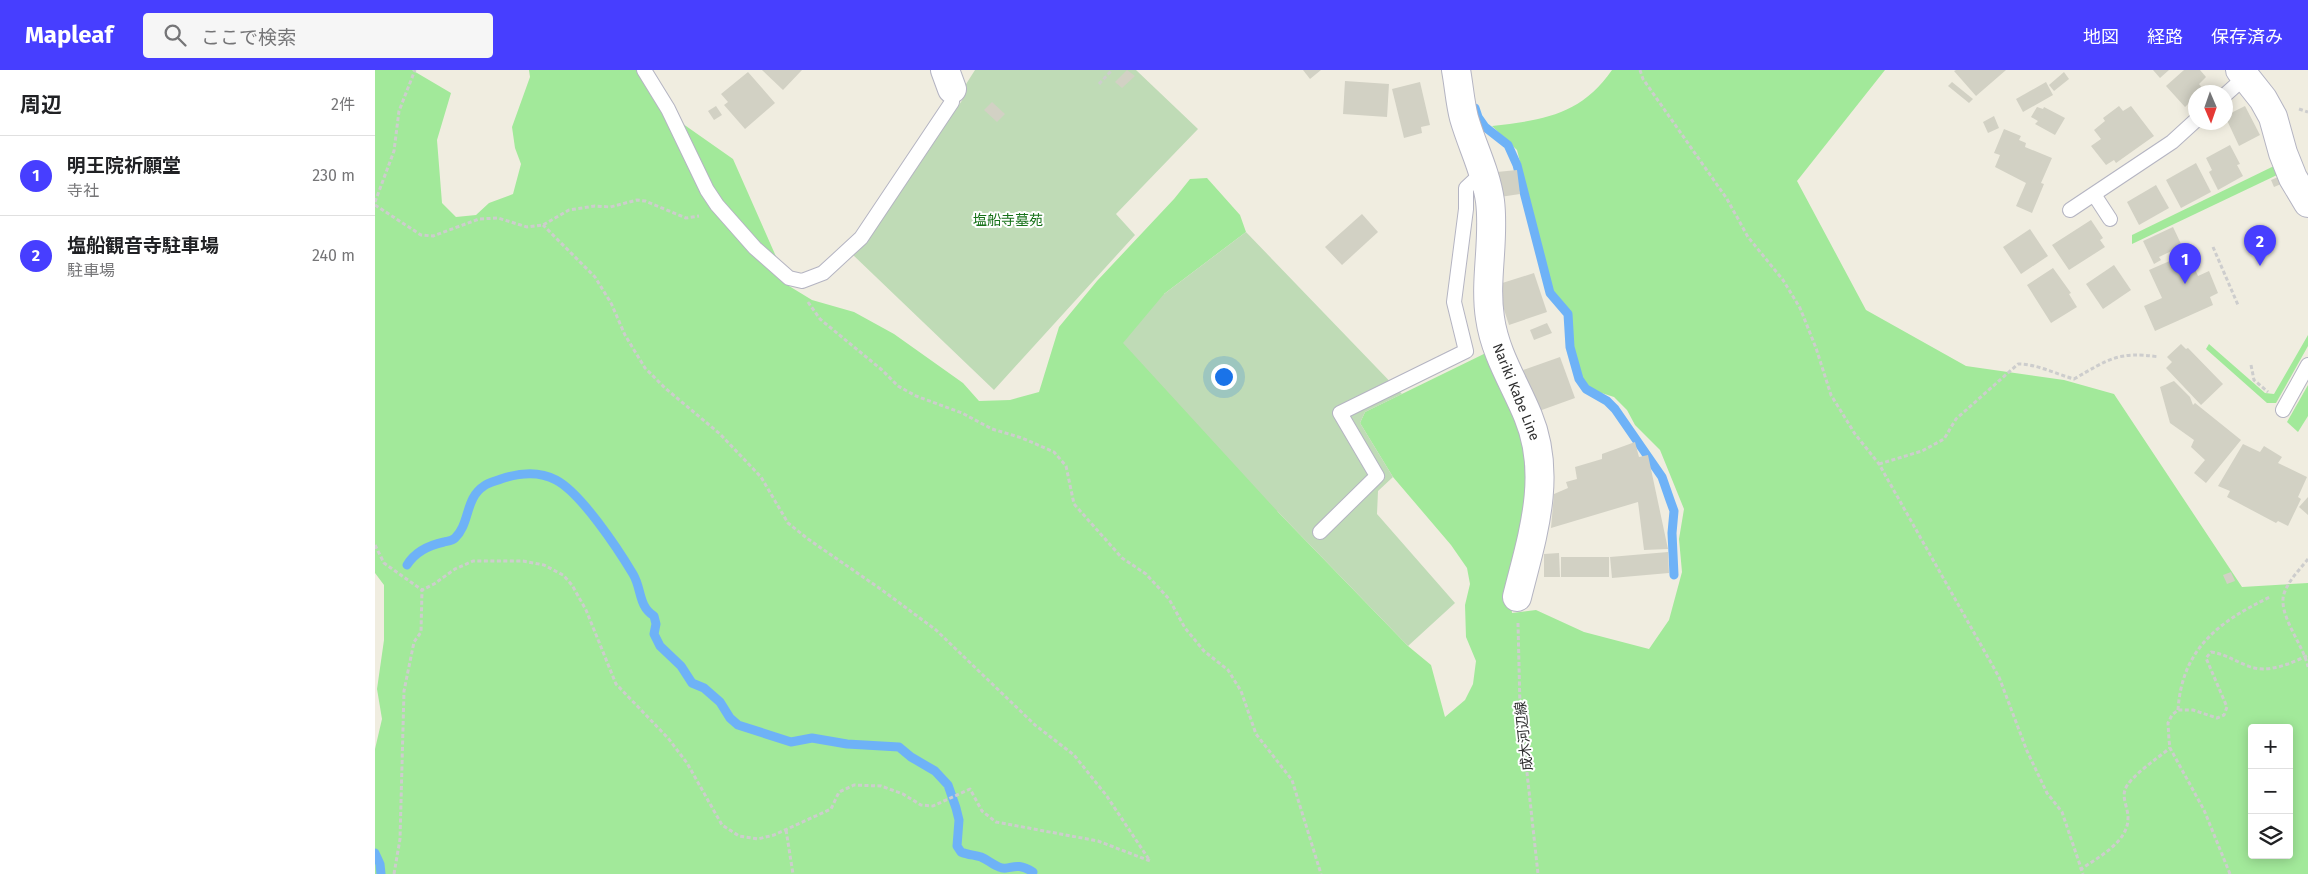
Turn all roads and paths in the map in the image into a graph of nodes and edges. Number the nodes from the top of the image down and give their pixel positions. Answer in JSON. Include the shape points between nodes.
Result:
{"nodes":[{"id":1,"x":415,"y":70,"type":"edge"},
{"id":2,"x":644,"y":70,"type":"edge"},
{"id":3,"x":1112,"y":70,"type":"edge"},
{"id":4,"x":1456,"y":70,"type":"edge"},
{"id":5,"x":1640,"y":70,"type":"edge"},
{"id":6,"x":2243,"y":73,"type":"edge"},
{"id":7,"x":949,"y":80,"type":"edge"},
{"id":8,"x":1099,"y":84,"type":"dead end"},
{"id":9,"x":2233,"y":85,"type":"edge"},
{"id":10,"x":2188,"y":128,"type":"edge"},
{"id":11,"x":1483,"y":172,"type":"junction"},
{"id":12,"x":2095,"y":196,"type":"junction"},
{"id":13,"x":375,"y":203,"type":"edge"},
{"id":14,"x":2308,"y":203,"type":"edge"},
{"id":15,"x":717,"y":205,"type":"junction"},
{"id":16,"x":2071,"y":210,"type":"dead end"},
{"id":17,"x":2110,"y":219,"type":"dead end"},
{"id":18,"x":543,"y":225,"type":"junction"},
{"id":19,"x":2213,"y":247,"type":"dead end"},
{"id":20,"x":802,"y":281,"type":"junction"},
{"id":21,"x":2238,"y":305,"type":"dead end"},
{"id":22,"x":2159,"y":357,"type":"dead end"},
{"id":23,"x":2251,"y":365,"type":"dead end"},
{"id":24,"x":2308,"y":365,"type":"edge"},
{"id":25,"x":2283,"y":410,"type":"joint"},
{"id":26,"x":1879,"y":464,"type":"junction"},
{"id":27,"x":1320,"y":532,"type":"dead end"},
{"id":28,"x":375,"y":545,"type":"edge"},
{"id":29,"x":2308,"y":559,"type":"edge"},
{"id":30,"x":422,"y":590,"type":"junction"},
{"id":31,"x":1517,"y":597,"type":"joint"},
{"id":32,"x":2270,"y":597,"type":"dead end"},
{"id":33,"x":2307,"y":656,"type":"edge"},
{"id":34,"x":2308,"y":667,"type":"edge"},
{"id":35,"x":2178,"y":710,"type":"junction"},
{"id":36,"x":2170,"y":748,"type":"junction"},
{"id":37,"x":786,"y":830,"type":"junction"},
{"id":38,"x":2080,"y":870,"type":"junction"},
{"id":39,"x":394,"y":874,"type":"edge"},
{"id":40,"x":793,"y":874,"type":"edge"},
{"id":41,"x":1321,"y":874,"type":"edge"},
{"id":42,"x":1538,"y":874,"type":"edge"},
{"id":43,"x":2083,"y":874,"type":"edge"},
{"id":44,"x":2230,"y":874,"type":"edge"}],
"edges":[{"from":1,"to":13,"type":"path","via":[[399,111],[395,151]]},
{"from":2,"to":15,"type":"lane","via":[[684,138]]},
{"from":3,"to":8,"type":"path"},
{"from":4,"to":11,"type":"main road","name":"Nariki Kabe Line","via":[[1465,118]]},
{"from":5,"to":26,"type":"path","via":[[1643,79],[1727,199],[1748,237],[1783,280],[1816,348],[1831,395],[1855,434]]},
{"from":6,"to":9,"type":"lane"},
{"from":6,"to":14,"type":"main road","via":[[2273,117],[2293,178]]},
{"from":7,"to":20,"type":"lane","via":[[952,102],[861,238],[823,272]]},
{"from":10,"to":12,"type":"lane"},
{"from":11,"to":27,"type":"lane","via":[[1466,188],[1454,302],[1466,351],[1340,413],[1377,476]]},
{"from":11,"to":31,"type":"main road","name":"Nariki Kabe Line","via":[[1490,201],[1490,318],[1504,366],[1535,435],[1540,456],[1541,487]]},
{"from":12,"to":16,"type":"lane"},
{"from":12,"to":17,"type":"lane"},
{"from":13,"to":18,"type":"path","via":[[421,235],[446,233],[479,219],[498,218],[527,227]]},
{"from":15,"to":18,"type":"path","via":[[698,217],[686,218],[645,200],[637,200],[610,207],[569,210]]},
{"from":15,"to":20,"type":"lane","via":[[755,248],[789,278]]},
{"from":18,"to":37,"type":"path","via":[[595,277],[645,368],[720,434],[761,477],[789,523],[936,630],[1035,725],[1074,755],[1106,795],[1150,861],[1098,841],[996,822],[982,811],[971,789],[933,806],[921,805],[881,786],[854,785],[839,792],[831,809]]},
{"from":19,"to":21,"type":"path"},
{"from":20,"to":41,"type":"path","via":[[807,300],[820,319],[898,386],[992,429],[1054,452],[1066,466],[1074,504],[1122,558],[1146,574],[1169,599],[1185,628],[1227,670],[1241,690],[1256,734],[1292,780]]},
{"from":22,"to":26,"type":"path","via":[[2117,356],[2074,379],[2031,364],[2018,364],[1956,419],[1944,439],[1922,451]]},
{"from":23,"to":25,"type":"path","via":[[2254,380],[2269,393],[2272,405]]},
{"from":24,"to":25,"type":"lane"},
{"from":26,"to":38,"type":"path","via":[[1999,677],[2027,751],[2047,793],[2062,812]]},
{"from":28,"to":30,"type":"path","via":[[384,563]]},
{"from":29,"to":33,"type":"path","via":[[2283,597],[2285,615]]},
{"from":30,"to":37,"type":"path","via":[[473,561],[523,561],[544,565],[563,575],[586,610],[616,684],[687,762],[722,825],[739,836],[758,839]]},
{"from":30,"to":39,"type":"path","via":[[421,632],[414,642],[404,691],[400,840]]},
{"from":31,"to":42,"type":"path","name":"成木河辺線","via":[[1520,708]]},
{"from":32,"to":35,"type":"path","via":[[2239,612],[2189,660],[2181,682]]},
{"from":33,"to":34,"type":"path"},
{"from":33,"to":35,"type":"path","via":[[2263,670],[2211,652],[2206,658],[2227,707],[2224,715],[2217,718],[2193,710]]},
{"from":35,"to":36,"type":"path","via":[[2171,714],[2168,723]]},
{"from":36,"to":38,"type":"path","via":[[2129,783],[2124,792],[2128,819],[2123,836]]},
{"from":36,"to":44,"type":"path","via":[[2200,803]]},
{"from":37,"to":40,"type":"path"},
{"from":38,"to":43,"type":"path"}]}
